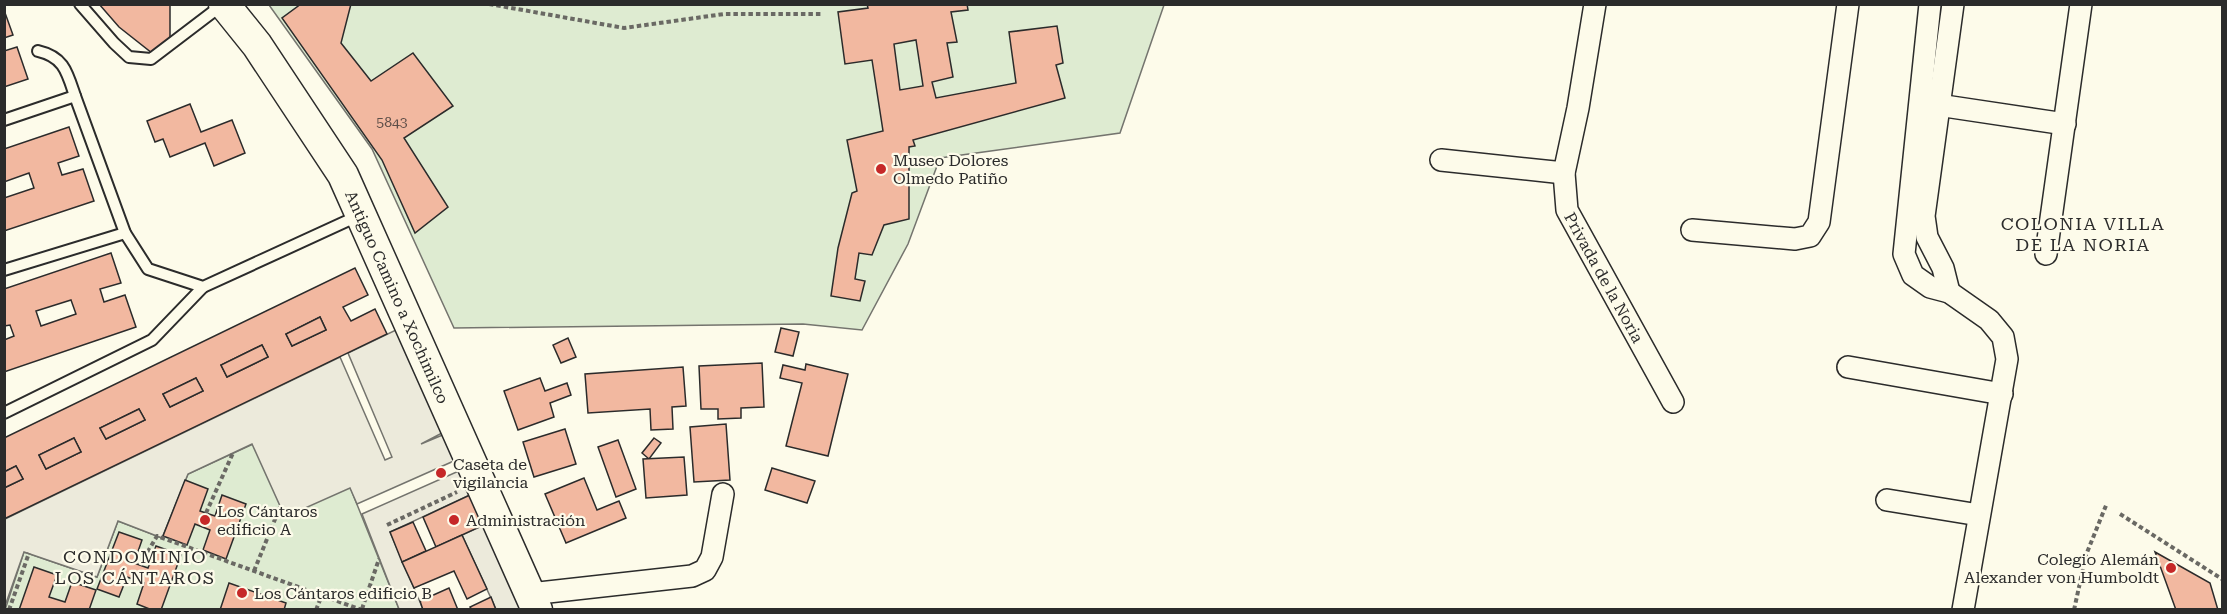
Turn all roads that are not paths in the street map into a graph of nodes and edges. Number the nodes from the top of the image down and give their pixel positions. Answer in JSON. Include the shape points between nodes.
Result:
{"nodes":[{"id":1,"x":80,"y":4,"type":"edge"},
{"id":2,"x":223,"y":4,"type":"edge"},
{"id":3,"x":1595,"y":4,"type":"edge"},
{"id":4,"x":1848,"y":4,"type":"edge"},
{"id":5,"x":1930,"y":4,"type":"edge"},
{"id":6,"x":1953,"y":4,"type":"edge"},
{"id":7,"x":2082,"y":4,"type":"edge"},
{"id":8,"x":1936,"y":43,"type":"junction"},
{"id":9,"x":38,"y":51,"type":"dead end"},
{"id":10,"x":75,"y":96,"type":"junction"},
{"id":11,"x":1938,"y":105,"type":"junction"},
{"id":12,"x":4,"y":120,"type":"edge"},
{"id":13,"x":2065,"y":124,"type":"junction"},
{"id":14,"x":1923,"y":155,"type":"junction"},
{"id":15,"x":1441,"y":160,"type":"dead end"},
{"id":16,"x":1564,"y":173,"type":"junction"},
{"id":17,"x":360,"y":215,"type":"junction"},
{"id":18,"x":1692,"y":230,"type":"dead end"},
{"id":19,"x":125,"y":233,"type":"junction"},
{"id":20,"x":2046,"y":254,"type":"dead end"},
{"id":21,"x":4,"y":270,"type":"edge"},
{"id":22,"x":203,"y":287,"type":"junction"},
{"id":23,"x":1949,"y":292,"type":"junction"},
{"id":24,"x":1848,"y":367,"type":"dead end"},
{"id":25,"x":2002,"y":394,"type":"junction"},
{"id":26,"x":1673,"y":402,"type":"dead end"},
{"id":27,"x":4,"y":413,"type":"edge"},
{"id":28,"x":723,"y":494,"type":"dead end"},
{"id":29,"x":1887,"y":500,"type":"dead end"},
{"id":30,"x":1979,"y":515,"type":"junction"},
{"id":31,"x":533,"y":602,"type":"edge"},
{"id":32,"x":1963,"y":609,"type":"edge"}],
"edges":[{"from":1,"to":2,"type":"lane","via":[[129,57],[151,59]]},
{"from":2,"to":17,"type":"main road","name":"Antiguo Camino a Xochimilco","via":[[257,45],[343,175]]},
{"from":3,"to":16,"type":"street","name":"Privada de la Noria"},
{"from":4,"to":18,"type":"street","via":[[1819,222],[1810,236],[1795,240]]},
{"from":5,"to":8,"type":"street"},
{"from":6,"to":8,"type":"street"},
{"from":7,"to":13,"type":"street"},
{"from":8,"to":11,"type":"street"},
{"from":8,"to":14,"type":"street"},
{"from":9,"to":10,"type":"lane","via":[[59,60]]},
{"from":10,"to":12,"type":"lane"},
{"from":10,"to":19,"type":"lane"},
{"from":11,"to":13,"type":"street"},
{"from":11,"to":14,"type":"street"},
{"from":13,"to":20,"type":"street"},
{"from":14,"to":23,"type":"street","via":[[1927,237],[1943,268]]},
{"from":14,"to":23,"type":"street","via":[[1904,254],[1913,276],[1930,287]]},
{"from":15,"to":16,"type":"street"},
{"from":16,"to":26,"type":"street","name":"Privada de la Noria","via":[[1567,210]]},
{"from":17,"to":22,"type":"lane"},
{"from":17,"to":31,"type":"main road","name":"Antiguo Camino a Xochimilco"},
{"from":19,"to":21,"type":"lane"},
{"from":19,"to":22,"type":"lane","via":[[148,269]]},
{"from":22,"to":27,"type":"lane","via":[[152,340]]},
{"from":23,"to":25,"type":"street","via":[[1989,320],[2003,337],[2007,359]]},
{"from":24,"to":25,"type":"street"},
{"from":25,"to":30,"type":"street"},
{"from":28,"to":31,"type":"street","via":[[712,557],[705,570],[692,576]]},
{"from":29,"to":30,"type":"street"},
{"from":30,"to":32,"type":"street"}]}
